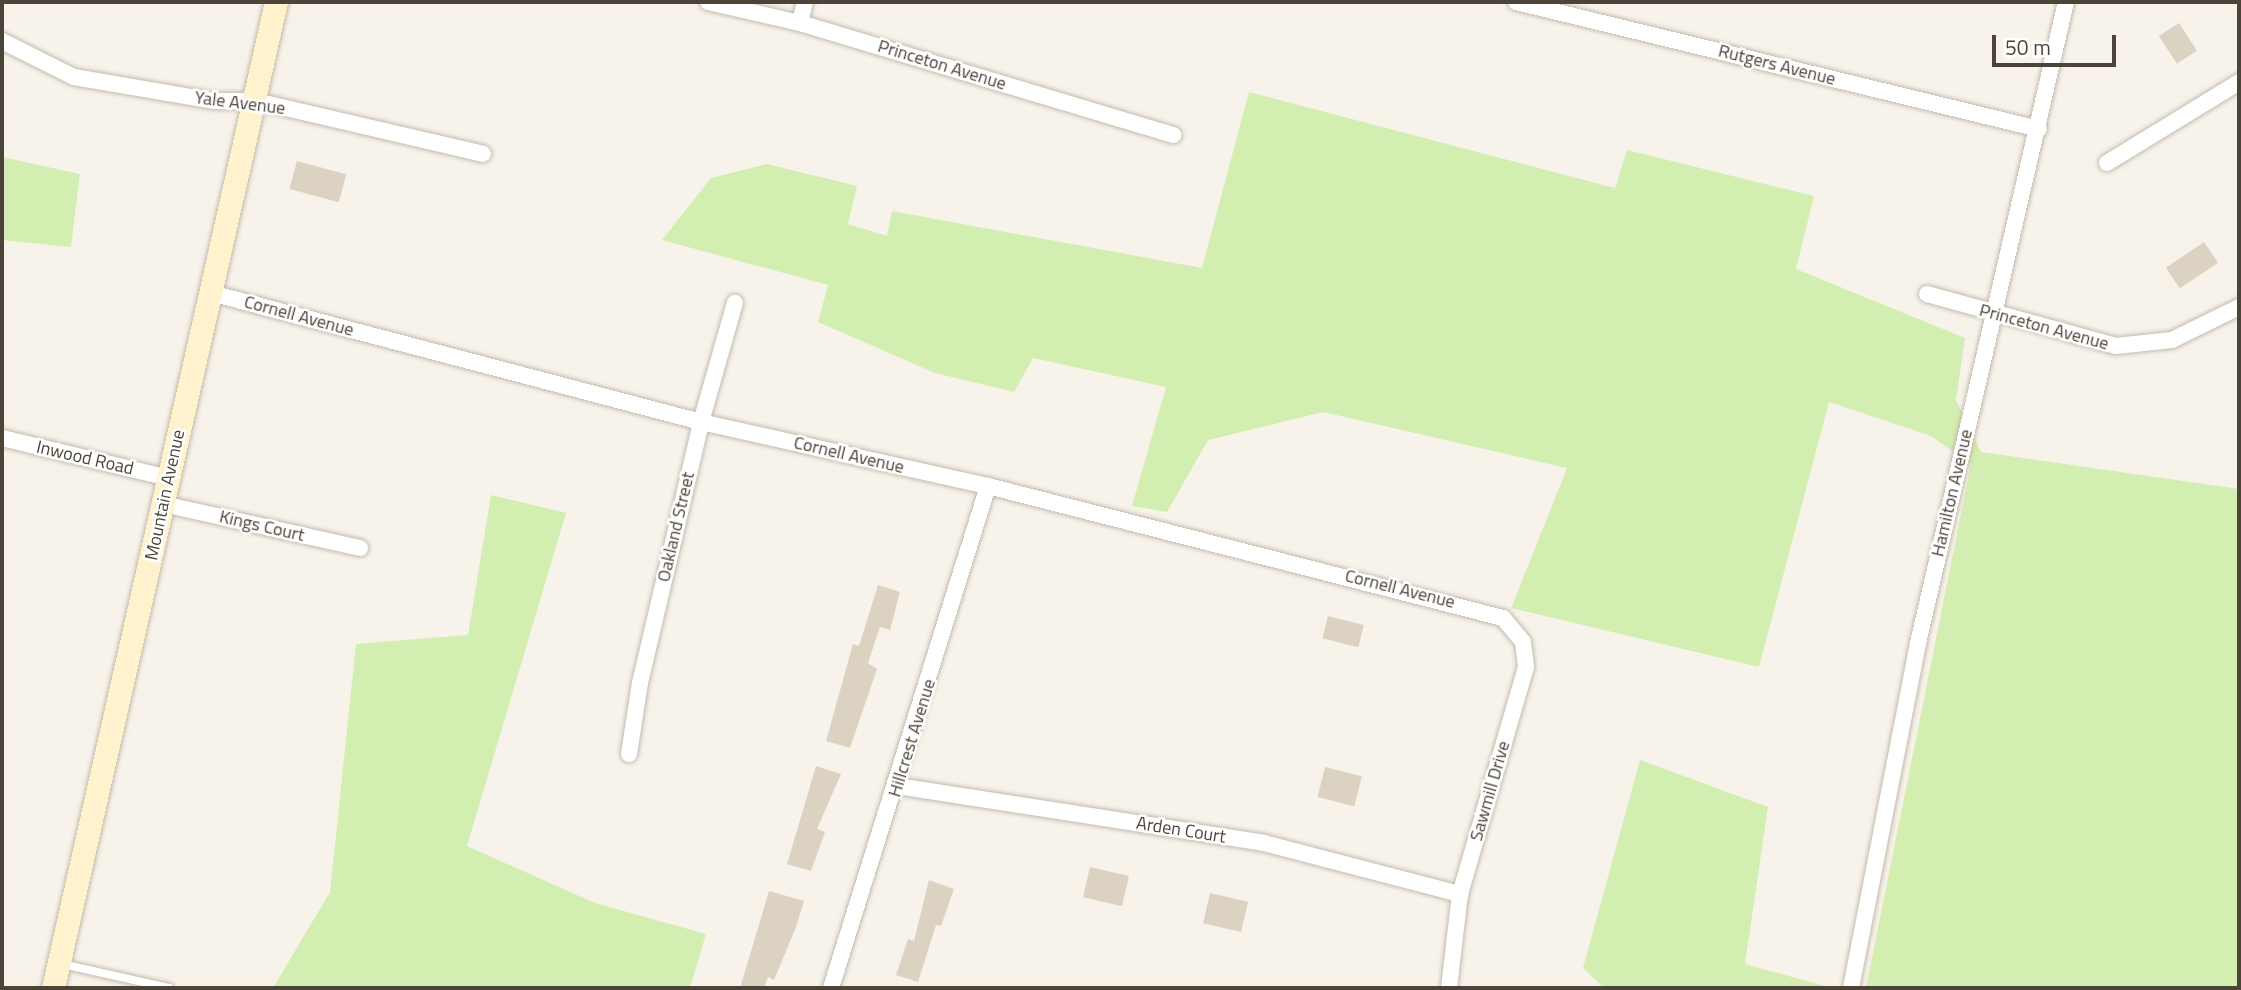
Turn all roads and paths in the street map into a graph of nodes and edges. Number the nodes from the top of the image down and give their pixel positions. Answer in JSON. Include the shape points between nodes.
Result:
{"nodes":[{"id":1,"x":276,"y":2,"type":"edge"},
{"id":2,"x":708,"y":2,"type":"edge"},
{"id":3,"x":805,"y":2,"type":"edge"},
{"id":4,"x":1516,"y":2,"type":"edge"},
{"id":5,"x":2066,"y":2,"type":"edge"},
{"id":6,"x":800,"y":23,"type":"junction"},
{"id":7,"x":2,"y":41,"type":"edge"},
{"id":8,"x":2239,"y":82,"type":"edge"},
{"id":9,"x":256,"y":101,"type":"junction"},
{"id":10,"x":2039,"y":129,"type":"junction"},
{"id":11,"x":1174,"y":135,"type":"dead end"},
{"id":12,"x":483,"y":154,"type":"dead end"},
{"id":13,"x":2107,"y":163,"type":"dead end"},
{"id":14,"x":211,"y":293,"type":"junction"},
{"id":15,"x":1927,"y":294,"type":"dead end"},
{"id":16,"x":735,"y":303,"type":"dead end"},
{"id":17,"x":2239,"y":307,"type":"edge"},
{"id":18,"x":1992,"y":314,"type":"junction"},
{"id":19,"x":701,"y":422,"type":"junction"},
{"id":20,"x":2,"y":439,"type":"edge"},
{"id":21,"x":168,"y":478,"type":"junction"},
{"id":22,"x":988,"y":486,"type":"junction"},
{"id":23,"x":163,"y":504,"type":"junction"},
{"id":24,"x":360,"y":548,"type":"dead end"},
{"id":25,"x":1489,"y":611,"type":"joint"},
{"id":26,"x":629,"y":754,"type":"dead end"},
{"id":27,"x":897,"y":786,"type":"junction"},
{"id":28,"x":1460,"y":894,"type":"junction"},
{"id":29,"x":59,"y":964,"type":"junction"},
{"id":30,"x":54,"y":988,"type":"edge"},
{"id":31,"x":169,"y":988,"type":"edge"},
{"id":32,"x":831,"y":988,"type":"edge"},
{"id":33,"x":1449,"y":988,"type":"edge"},
{"id":34,"x":1851,"y":988,"type":"edge"}],
"edges":[{"from":1,"to":9,"type":"main road","name":"Mountain Avenue"},
{"from":2,"to":6,"type":"street","name":"Princeton Avenue"},
{"from":3,"to":6,"type":"street"},
{"from":4,"to":10,"type":"street","name":"Rutgers Avenue"},
{"from":5,"to":10,"type":"street","name":"Hamilton Avenue"},
{"from":6,"to":11,"type":"street","name":"Princeton Avenue"},
{"from":7,"to":9,"type":"street","name":"Yale Avenue","via":[[74,77],[215,101]]},
{"from":8,"to":13,"type":"street"},
{"from":9,"to":12,"type":"street","name":"Yale Avenue"},
{"from":9,"to":14,"type":"main road","name":"Mountain Avenue"},
{"from":10,"to":18,"type":"street","name":"Hamilton Avenue"},
{"from":14,"to":19,"type":"street","name":"Cornell Avenue"},
{"from":14,"to":21,"type":"main road","name":"Mountain Avenue"},
{"from":15,"to":18,"type":"street","name":"Princeton Avenue"},
{"from":16,"to":19,"type":"street","name":"Oakland Street"},
{"from":17,"to":18,"type":"street","name":"Princeton Avenue","via":[[2190,334],[2135,346],[2098,344]]},
{"from":18,"to":34,"type":"street","name":"Hamilton Avenue","via":[[1918,643]]},
{"from":19,"to":22,"type":"street","name":"Cornell Avenue"},
{"from":19,"to":26,"type":"street","name":"Oakland Street","via":[[640,683]]},
{"from":20,"to":21,"type":"street","name":"Inwood Road"},
{"from":21,"to":23,"type":"main road","name":"Mountain Avenue"},
{"from":22,"to":25,"type":"street","name":"Cornell Avenue"},
{"from":22,"to":27,"type":"street","name":"Hillcrest Avenue"},
{"from":23,"to":24,"type":"street","name":"Kings Court"},
{"from":23,"to":29,"type":"main road","name":"Mountain Avenue"},
{"from":25,"to":28,"type":"street","name":"Sawmill Drive","via":[[1515,628],[1523,642],[1526,667]]},
{"from":27,"to":28,"type":"street","name":"Arden Court","via":[[1265,843]]},
{"from":27,"to":32,"type":"street","name":"Hillcrest Avenue"},
{"from":28,"to":33,"type":"street","name":"Sawmill Drive"},
{"from":29,"to":30,"type":"main road","name":"Mountain Avenue"},
{"from":29,"to":31,"type":"lane"}]}
